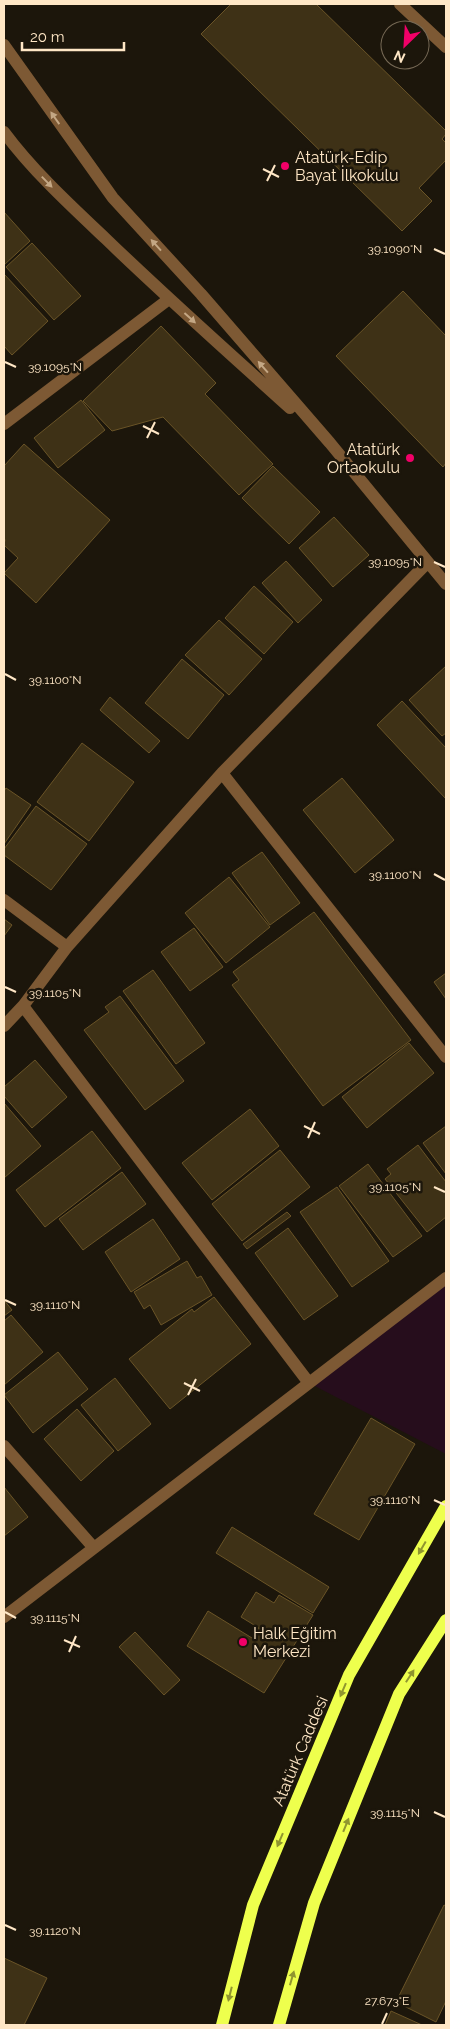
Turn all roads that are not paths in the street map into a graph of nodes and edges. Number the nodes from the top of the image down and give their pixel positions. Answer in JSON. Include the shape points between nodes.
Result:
{"nodes":[{"id":1,"x":400,"y":4,"type":"edge"},
{"id":2,"x":4,"y":45,"type":"edge"},
{"id":3,"x":446,"y":47,"type":"edge"},
{"id":4,"x":4,"y":132,"type":"edge"},
{"id":5,"x":169,"y":299,"type":"junction"},
{"id":6,"x":4,"y":424,"type":"edge"},
{"id":7,"x":330,"y":443,"type":"junction"},
{"id":8,"x":428,"y":562,"type":"junction"},
{"id":9,"x":446,"y":584,"type":"edge"},
{"id":10,"x":222,"y":773,"type":"junction"},
{"id":11,"x":4,"y":900,"type":"edge"},
{"id":12,"x":67,"y":947,"type":"junction"},
{"id":13,"x":24,"y":1006,"type":"junction"},
{"id":14,"x":4,"y":1026,"type":"edge"},
{"id":15,"x":446,"y":1057,"type":"edge"},
{"id":16,"x":446,"y":1278,"type":"edge"},
{"id":17,"x":309,"y":1383,"type":"junction"},
{"id":18,"x":4,"y":1446,"type":"edge"},
{"id":19,"x":446,"y":1506,"type":"edge"},
{"id":20,"x":94,"y":1548,"type":"junction"},
{"id":21,"x":4,"y":1617,"type":"edge"},
{"id":22,"x":446,"y":1620,"type":"edge"},
{"id":23,"x":222,"y":2025,"type":"edge"},
{"id":24,"x":279,"y":2025,"type":"edge"}],
"edges":[{"from":1,"to":3,"type":"street"},
{"from":7,"to":2,"type":"street","one_way":true,"via":[[113,198]]},
{"from":4,"to":5,"type":"street","one_way":true,"via":[[69,204]]},
{"from":5,"to":6,"type":"street"},
{"from":5,"to":7,"type":"street","one_way":true},
{"from":7,"to":8,"type":"street"},
{"from":8,"to":9,"type":"street"},
{"from":8,"to":10,"type":"street"},
{"from":10,"to":12,"type":"street"},
{"from":10,"to":15,"type":"street"},
{"from":11,"to":12,"type":"street"},
{"from":12,"to":13,"type":"street"},
{"from":13,"to":14,"type":"street"},
{"from":13,"to":17,"type":"street"},
{"from":16,"to":17,"type":"street"},
{"from":17,"to":20,"type":"street"},
{"from":18,"to":20,"type":"street"},
{"from":19,"to":23,"type":"main road","name":"Atatürk Caddesi","one_way":true,"via":[[349,1675],[253,1905]]},
{"from":20,"to":21,"type":"street"},
{"from":24,"to":22,"type":"main road","one_way":true,"via":[[314,1903],[399,1694]]}]}
